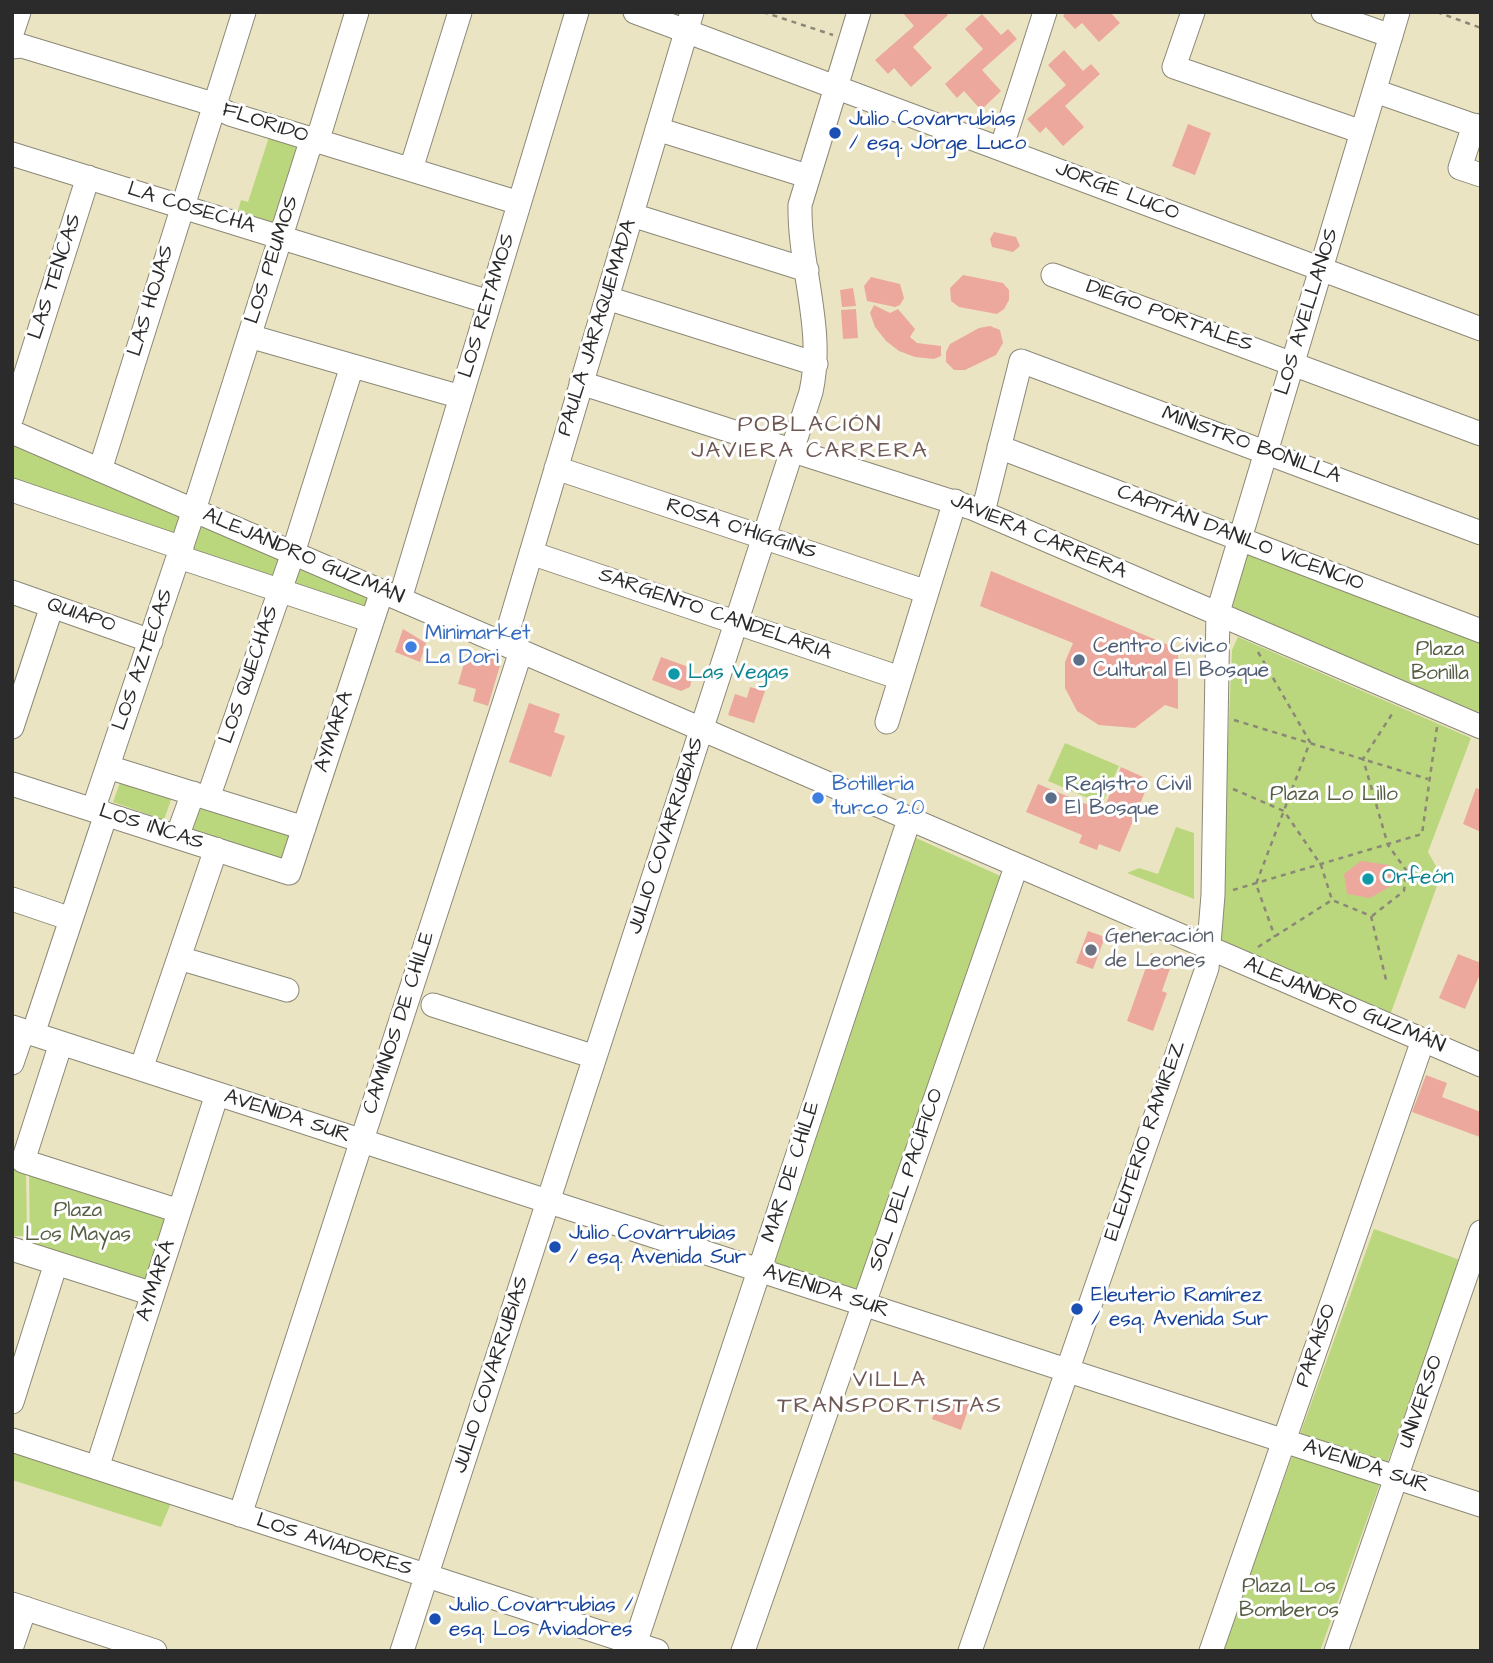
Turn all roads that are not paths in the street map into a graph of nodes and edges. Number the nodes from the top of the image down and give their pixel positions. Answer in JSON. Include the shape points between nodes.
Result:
{"nodes":[{"id":1,"x":19,"y":12,"type":"edge"},
{"id":2,"x":244,"y":12,"type":"edge"},
{"id":3,"x":357,"y":12,"type":"edge"},
{"id":4,"x":460,"y":12,"type":"edge"},
{"id":5,"x":577,"y":12,"type":"edge"},
{"id":6,"x":635,"y":12,"type":"edge"},
{"id":7,"x":859,"y":12,"type":"edge"},
{"id":8,"x":1045,"y":12,"type":"edge"},
{"id":9,"x":1193,"y":12,"type":"edge"},
{"id":10,"x":1323,"y":12,"type":"edge"},
{"id":11,"x":1398,"y":12,"type":"edge"},
{"id":12,"x":689,"y":22,"type":"edge"},
{"id":13,"x":12,"y":33,"type":"edge"},
{"id":14,"x":1391,"y":36,"type":"junction"},
{"id":15,"x":12,"y":47,"type":"edge"},
{"id":16,"x":835,"y":87,"type":"junction"},
{"id":17,"x":1375,"y":91,"type":"junction"},
{"id":18,"x":214,"y":108,"type":"junction"},
{"id":19,"x":1477,"y":127,"type":"edge"},
{"id":20,"x":657,"y":130,"type":"junction"},
{"id":21,"x":1362,"y":132,"type":"junction"},
{"id":22,"x":314,"y":140,"type":"junction"},
{"id":23,"x":1000,"y":149,"type":"junction"},
{"id":24,"x":12,"y":154,"type":"edge"},
{"id":25,"x":411,"y":169,"type":"junction"},
{"id":26,"x":1481,"y":175,"type":"edge"},
{"id":27,"x":807,"y":176,"type":"junction"},
{"id":28,"x":88,"y":177,"type":"junction"},
{"id":29,"x":519,"y":203,"type":"junction"},
{"id":30,"x":181,"y":206,"type":"junction"},
{"id":31,"x":632,"y":215,"type":"junction"},
{"id":32,"x":281,"y":237,"type":"junction"},
{"id":33,"x":1321,"y":269,"type":"junction"},
{"id":34,"x":807,"y":270,"type":"junction"},
{"id":35,"x":1053,"y":275,"type":"dead end"},
{"id":36,"x":607,"y":298,"type":"junction"},
{"id":37,"x":489,"y":302,"type":"junction"},
{"id":38,"x":1481,"y":329,"type":"edge"},
{"id":39,"x":249,"y":336,"type":"junction"},
{"id":40,"x":1293,"y":363,"type":"junction"},
{"id":41,"x":816,"y":364,"type":"junction"},
{"id":42,"x":352,"y":366,"type":"junction"},
{"id":43,"x":581,"y":383,"type":"junction"},
{"id":44,"x":461,"y":397,"type":"junction"},
{"id":45,"x":12,"y":416,"type":"edge"},
{"id":46,"x":12,"y":432,"type":"edge"},
{"id":47,"x":1481,"y":434,"type":"edge"},
{"id":48,"x":999,"y":447,"type":"junction"},
{"id":49,"x":793,"y":448,"type":"junction"},
{"id":50,"x":1266,"y":452,"type":"junction"},
{"id":51,"x":556,"y":468,"type":"junction"},
{"id":52,"x":100,"y":470,"type":"junction"},
{"id":53,"x":12,"y":490,"type":"edge"},
{"id":54,"x":955,"y":501,"type":"junction"},
{"id":55,"x":194,"y":510,"type":"junction"},
{"id":56,"x":983,"y":512,"type":"junction"},
{"id":57,"x":1481,"y":533,"type":"edge"},
{"id":58,"x":764,"y":537,"type":"junction"},
{"id":59,"x":1240,"y":539,"type":"junction"},
{"id":60,"x":180,"y":553,"type":"junction"},
{"id":61,"x":293,"y":553,"type":"junction"},
{"id":62,"x":531,"y":553,"type":"junction"},
{"id":63,"x":12,"y":592,"type":"edge"},
{"id":64,"x":279,"y":592,"type":"junction"},
{"id":65,"x":927,"y":592,"type":"junction"},
{"id":66,"x":391,"y":595,"type":"junction"},
{"id":67,"x":52,"y":606,"type":"junction"},
{"id":68,"x":1218,"y":612,"type":"junction"},
{"id":69,"x":372,"y":621,"type":"junction"},
{"id":70,"x":736,"y":623,"type":"junction"},
{"id":71,"x":1481,"y":631,"type":"edge"},
{"id":72,"x":150,"y":641,"type":"junction"},
{"id":73,"x":512,"y":648,"type":"junction"},
{"id":74,"x":900,"y":678,"type":"junction"},
{"id":75,"x":887,"y":722,"type":"dead end"},
{"id":76,"x":12,"y":727,"type":"edge"},
{"id":77,"x":1481,"y":727,"type":"edge"},
{"id":78,"x":702,"y":729,"type":"junction"},
{"id":79,"x":108,"y":766,"type":"junction"},
{"id":80,"x":12,"y":784,"type":"edge"},
{"id":81,"x":200,"y":795,"type":"junction"},
{"id":82,"x":100,"y":812,"type":"junction"},
{"id":83,"x":909,"y":820,"type":"junction"},
{"id":84,"x":304,"y":828,"type":"junction"},
{"id":85,"x":177,"y":837,"type":"junction"},
{"id":86,"x":215,"y":849,"type":"junction"},
{"id":87,"x":1016,"y":867,"type":"junction"},
{"id":88,"x":289,"y":873,"type":"joint"},
{"id":89,"x":12,"y":899,"type":"edge"},
{"id":90,"x":71,"y":919,"type":"junction"},
{"id":91,"x":1211,"y":949,"type":"junction"},
{"id":92,"x":179,"y":958,"type":"junction"},
{"id":93,"x":286,"y":990,"type":"dead end"},
{"id":94,"x":433,"y":1005,"type":"dead end"},
{"id":95,"x":22,"y":1031,"type":"edge"},
{"id":96,"x":1423,"y":1040,"type":"junction"},
{"id":97,"x":61,"y":1043,"type":"junction"},
{"id":98,"x":596,"y":1057,"type":"junction"},
{"id":99,"x":12,"y":1063,"type":"edge"},
{"id":100,"x":1481,"y":1065,"type":"edge"},
{"id":101,"x":141,"y":1069,"type":"junction"},
{"id":102,"x":217,"y":1094,"type":"junction"},
{"id":103,"x":362,"y":1141,"type":"junction"},
{"id":104,"x":548,"y":1201,"type":"junction"},
{"id":105,"x":179,"y":1211,"type":"junction"},
{"id":106,"x":1481,"y":1232,"type":"edge"},
{"id":107,"x":12,"y":1249,"type":"edge"},
{"id":108,"x":56,"y":1263,"type":"junction"},
{"id":109,"x":759,"y":1270,"type":"junction"},
{"id":110,"x":153,"y":1294,"type":"junction"},
{"id":111,"x":864,"y":1304,"type":"junction"},
{"id":112,"x":1066,"y":1372,"type":"junction"},
{"id":113,"x":12,"y":1402,"type":"edge"},
{"id":114,"x":12,"y":1440,"type":"edge"},
{"id":115,"x":1284,"y":1441,"type":"junction"},
{"id":116,"x":97,"y":1468,"type":"junction"},
{"id":117,"x":1396,"y":1476,"type":"junction"},
{"id":118,"x":1481,"y":1505,"type":"edge"},
{"id":119,"x":240,"y":1515,"type":"junction"},
{"id":120,"x":427,"y":1576,"type":"junction"},
{"id":121,"x":19,"y":1606,"type":"edge"},
{"id":122,"x":12,"y":1646,"type":"edge"},
{"id":123,"x":646,"y":1647,"type":"edge"},
{"id":124,"x":155,"y":1651,"type":"edge"},
{"id":125,"x":402,"y":1651,"type":"edge"},
{"id":126,"x":743,"y":1651,"type":"edge"},
{"id":127,"x":970,"y":1651,"type":"edge"},
{"id":128,"x":1211,"y":1651,"type":"edge"},
{"id":129,"x":1336,"y":1651,"type":"edge"}],
"edges":[{"from":1,"to":13,"type":"street"},
{"from":2,"to":18,"type":"street","name":"LAS HOJAS"},
{"from":3,"to":22,"type":"street","name":"LOS PEUMOS"},
{"from":4,"to":25,"type":"street"},
{"from":5,"to":29,"type":"street","name":"LOS RETAMOS"},
{"from":6,"to":12,"type":"street","name":"JORGE LUCO"},
{"from":7,"to":16,"type":"street","name":"JULIO COVARRUBIAS"},
{"from":8,"to":23,"type":"street"},
{"from":9,"to":21,"type":"street","via":[[1174,67]]},
{"from":10,"to":14,"type":"street"},
{"from":11,"to":14,"type":"street","name":"LOS AVELLANOS"},
{"from":12,"to":16,"type":"street","name":"JORGE LUCO"},
{"from":12,"to":20,"type":"street","name":"PAULA JARAQUEMADA"},
{"from":14,"to":17,"type":"street","name":"LOS AVELLANOS"},
{"from":15,"to":18,"type":"street","name":"FLORIDO","via":[[22,46]]},
{"from":16,"to":23,"type":"street","name":"JORGE LUCO"},
{"from":16,"to":27,"type":"street","name":"JULIO COVARRUBIAS"},
{"from":17,"to":19,"type":"street"},
{"from":17,"to":21,"type":"street","name":"LOS AVELLANOS"},
{"from":18,"to":22,"type":"street","name":"FLORIDO"},
{"from":18,"to":30,"type":"street","name":"LAS HOJAS"},
{"from":19,"to":26,"type":"street","via":[[1460,167]]},
{"from":20,"to":27,"type":"street"},
{"from":20,"to":31,"type":"street","name":"PAULA JARAQUEMADA"},
{"from":21,"to":33,"type":"street","name":"LOS AVELLANOS"},
{"from":22,"to":25,"type":"street","name":"FLORIDO"},
{"from":22,"to":32,"type":"street","name":"LOS PEUMOS"},
{"from":23,"to":33,"type":"street","name":"JORGE LUCO"},
{"from":24,"to":28,"type":"street","name":"LA COSECHA"},
{"from":25,"to":29,"type":"street","name":"FLORIDO"},
{"from":27,"to":34,"type":"street","name":"JULIO COVARRUBIAS","via":[[800,220]]},
{"from":28,"to":30,"type":"street","name":"LA COSECHA"},
{"from":28,"to":45,"type":"street","name":"LAS TENCAS"},
{"from":29,"to":37,"type":"street","name":"LOS RETAMOS"},
{"from":30,"to":32,"type":"street","name":"LA COSECHA"},
{"from":30,"to":52,"type":"street","name":"LAS HOJAS"},
{"from":31,"to":34,"type":"street"},
{"from":31,"to":36,"type":"street","name":"PAULA JARAQUEMADA"},
{"from":32,"to":37,"type":"street","name":"LA COSECHA"},
{"from":32,"to":39,"type":"street","name":"LOS PEUMOS"},
{"from":33,"to":38,"type":"street","name":"JORGE LUCO"},
{"from":33,"to":40,"type":"street","name":"LOS AVELLANOS"},
{"from":34,"to":41,"type":"street","name":"JULIO COVARRUBIAS"},
{"from":35,"to":40,"type":"street","name":"DIEGO PORTALES"},
{"from":36,"to":41,"type":"street"},
{"from":36,"to":43,"type":"street","name":"PAULA JARAQUEMADA"},
{"from":37,"to":44,"type":"street","name":"LOS RETAMOS"},
{"from":39,"to":42,"type":"street"},
{"from":39,"to":55,"type":"street","name":"LOS PEUMOS"},
{"from":40,"to":47,"type":"street","name":"DIEGO PORTALES"},
{"from":40,"to":50,"type":"street","name":"LOS AVELLANOS"},
{"from":41,"to":49,"type":"street","name":"JULIO COVARRUBIAS"},
{"from":42,"to":44,"type":"street"},
{"from":42,"to":61,"type":"street","name":"LOS QUECHAS"},
{"from":43,"to":49,"type":"street","name":"JAVIERA CARRERA"},
{"from":43,"to":51,"type":"street","name":"PAULA JARAQUEMADA"},
{"from":44,"to":66,"type":"street","name":"LOS RETAMOS"},
{"from":46,"to":52,"type":"street","name":"ALEJANDRO GUZMÁN"},
{"from":48,"to":50,"type":"street","name":"MINISTRO BONILLA","via":[[1021,361]]},
{"from":48,"to":56,"type":"street"},
{"from":48,"to":59,"type":"street","name":"CAPITÁN DANILO VICENCIO"},
{"from":49,"to":54,"type":"street","name":"JAVIERA CARRERA"},
{"from":49,"to":58,"type":"street","name":"JULIO COVARRUBIAS"},
{"from":50,"to":57,"type":"street","name":"MINISTRO BONILLA"},
{"from":50,"to":59,"type":"street","name":"LOS AVELLANOS"},
{"from":51,"to":58,"type":"street","name":"ROSA O'HIGGINS"},
{"from":51,"to":62,"type":"street","name":"PAULA JARAQUEMADA"},
{"from":52,"to":55,"type":"street","name":"ALEJANDRO GUZMÁN"},
{"from":53,"to":60,"type":"street","name":"ALEJANDRO GUZMÁN"},
{"from":54,"to":56,"type":"street","name":"JAVIERA CARRERA"},
{"from":54,"to":65,"type":"street"},
{"from":55,"to":60,"type":"street","name":"LOS AZTECAS"},
{"from":55,"to":61,"type":"street","name":"ALEJANDRO GUZMÁN"},
{"from":56,"to":68,"type":"street","name":"JAVIERA CARRERA"},
{"from":58,"to":65,"type":"street","name":"ROSA O'HIGGINS"},
{"from":58,"to":70,"type":"street","name":"JULIO COVARRUBIAS"},
{"from":59,"to":68,"type":"street","name":"LOS AVELLANOS"},
{"from":59,"to":71,"type":"street","name":"CAPITÁN DANILO VICENCIO"},
{"from":60,"to":64,"type":"street","name":"ALEJANDRO GUZMÁN"},
{"from":60,"to":72,"type":"street","name":"LOS AZTECAS"},
{"from":61,"to":64,"type":"street","name":"LOS QUECHAS"},
{"from":61,"to":66,"type":"street","name":"ALEJANDRO GUZMÁN"},
{"from":62,"to":70,"type":"street","name":"SARGENTO CANDELARIA"},
{"from":62,"to":73,"type":"street","name":"PAULA JARAQUEMADA"},
{"from":63,"to":67,"type":"street","name":"QUIAPO"},
{"from":64,"to":69,"type":"street","name":"ALEJANDRO GUZMÁN"},
{"from":64,"to":81,"type":"street","name":"LOS QUECHAS"},
{"from":65,"to":74,"type":"street"},
{"from":66,"to":69,"type":"street","name":"AYMARA"},
{"from":66,"to":73,"type":"street","name":"ALEJANDRO GUZMÁN"},
{"from":67,"to":72,"type":"street","name":"QUIAPO"},
{"from":67,"to":76,"type":"street"},
{"from":68,"to":77,"type":"street","name":"JAVIERA CARRERA"},
{"from":68,"to":91,"type":"street","name":"ELEUTERIO RAMÍREZ"},
{"from":69,"to":84,"type":"street","name":"AYMARA"},
{"from":70,"to":74,"type":"street","name":"SARGENTO CANDELARIA"},
{"from":70,"to":78,"type":"street","name":"JULIO COVARRUBIAS"},
{"from":72,"to":79,"type":"street","name":"LOS AZTECAS"},
{"from":73,"to":78,"type":"street","name":"ALEJANDRO GUZMÁN"},
{"from":73,"to":103,"type":"street","name":"CAMINOS DE CHILE"},
{"from":74,"to":75,"type":"street"},
{"from":78,"to":83,"type":"street","name":"ALEJANDRO GUZMÁN"},
{"from":78,"to":98,"type":"street","name":"JULIO COVARRUBIAS"},
{"from":79,"to":81,"type":"street"},
{"from":79,"to":82,"type":"street","name":"LOS AZTECAS"},
{"from":80,"to":82,"type":"street","name":"LOS INCAS"},
{"from":81,"to":84,"type":"street"},
{"from":81,"to":85,"type":"street","name":"LOS QUECHAS"},
{"from":82,"to":85,"type":"street","name":"LOS INCAS"},
{"from":82,"to":90,"type":"street","name":"LOS AZTECAS"},
{"from":83,"to":87,"type":"street","name":"ALEJANDRO GUZMÁN"},
{"from":83,"to":109,"type":"street","name":"MAR DE CHILE"},
{"from":84,"to":88,"type":"street","name":"AYMARA"},
{"from":85,"to":86,"type":"street","name":"LOS INCAS"},
{"from":86,"to":88,"type":"street","name":"LOS INCAS"},
{"from":86,"to":92,"type":"street"},
{"from":87,"to":91,"type":"street","name":"ALEJANDRO GUZMÁN"},
{"from":87,"to":111,"type":"street","name":"SOL DEL PACÍFICO"},
{"from":89,"to":90,"type":"street"},
{"from":90,"to":95,"type":"street","name":"LOS AZTECAS"},
{"from":91,"to":96,"type":"street","name":"ALEJANDRO GUZMÁN"},
{"from":91,"to":112,"type":"street","name":"ELEUTERIO RAMÍREZ"},
{"from":92,"to":93,"type":"street"},
{"from":92,"to":101,"type":"street"},
{"from":94,"to":98,"type":"street"},
{"from":95,"to":97,"type":"street","name":"AVENIDA SUR"},
{"from":95,"to":99,"type":"street","name":"LOS AZTECAS"},
{"from":96,"to":100,"type":"street","name":"ALEJANDRO GUZMÁN"},
{"from":96,"to":115,"type":"street","name":"PARAÍSO"},
{"from":97,"to":101,"type":"street","name":"AVENIDA SUR"},
{"from":97,"to":105,"type":"street","via":[[23,1160]]},
{"from":98,"to":104,"type":"street","name":"JULIO COVARRUBIAS"},
{"from":101,"to":102,"type":"street","name":"AVENIDA SUR"},
{"from":102,"to":103,"type":"street","name":"AVENIDA SUR"},
{"from":102,"to":105,"type":"street","name":"AYMARÁ"},
{"from":103,"to":104,"type":"street","name":"AVENIDA SUR"},
{"from":103,"to":119,"type":"street","name":"CAMINOS DE CHILE"},
{"from":104,"to":109,"type":"street","name":"AVENIDA SUR"},
{"from":104,"to":120,"type":"street","name":"JULIO COVARRUBIAS"},
{"from":105,"to":110,"type":"street","name":"AYMARÁ"},
{"from":106,"to":117,"type":"street","name":"UNIVERSO"},
{"from":107,"to":108,"type":"street"},
{"from":108,"to":110,"type":"street"},
{"from":108,"to":113,"type":"street"},
{"from":109,"to":111,"type":"street","name":"AVENIDA SUR"},
{"from":109,"to":123,"type":"street","name":"MAR DE CHILE"},
{"from":110,"to":116,"type":"street","name":"AYMARÁ"},
{"from":111,"to":112,"type":"street","name":"AVENIDA SUR"},
{"from":111,"to":126,"type":"street","name":"SOL DEL PACÍFICO"},
{"from":112,"to":115,"type":"street","name":"AVENIDA SUR"},
{"from":112,"to":127,"type":"street","name":"ELEUTERIO RAMÍREZ"},
{"from":114,"to":116,"type":"street","name":"LOS AVIADORES"},
{"from":115,"to":117,"type":"street","name":"AVENIDA SUR"},
{"from":115,"to":128,"type":"street","name":"PARAÍSO"},
{"from":116,"to":119,"type":"street","name":"LOS AVIADORES"},
{"from":117,"to":118,"type":"street","name":"AVENIDA SUR"},
{"from":117,"to":129,"type":"street","name":"UNIVERSO"},
{"from":119,"to":120,"type":"street","name":"LOS AVIADORES"},
{"from":120,"to":123,"type":"street","name":"LOS AVIADORES"},
{"from":120,"to":125,"type":"street","name":"JULIO COVARRUBIAS"},
{"from":121,"to":122,"type":"street"},
{"from":121,"to":124,"type":"street"}]}
